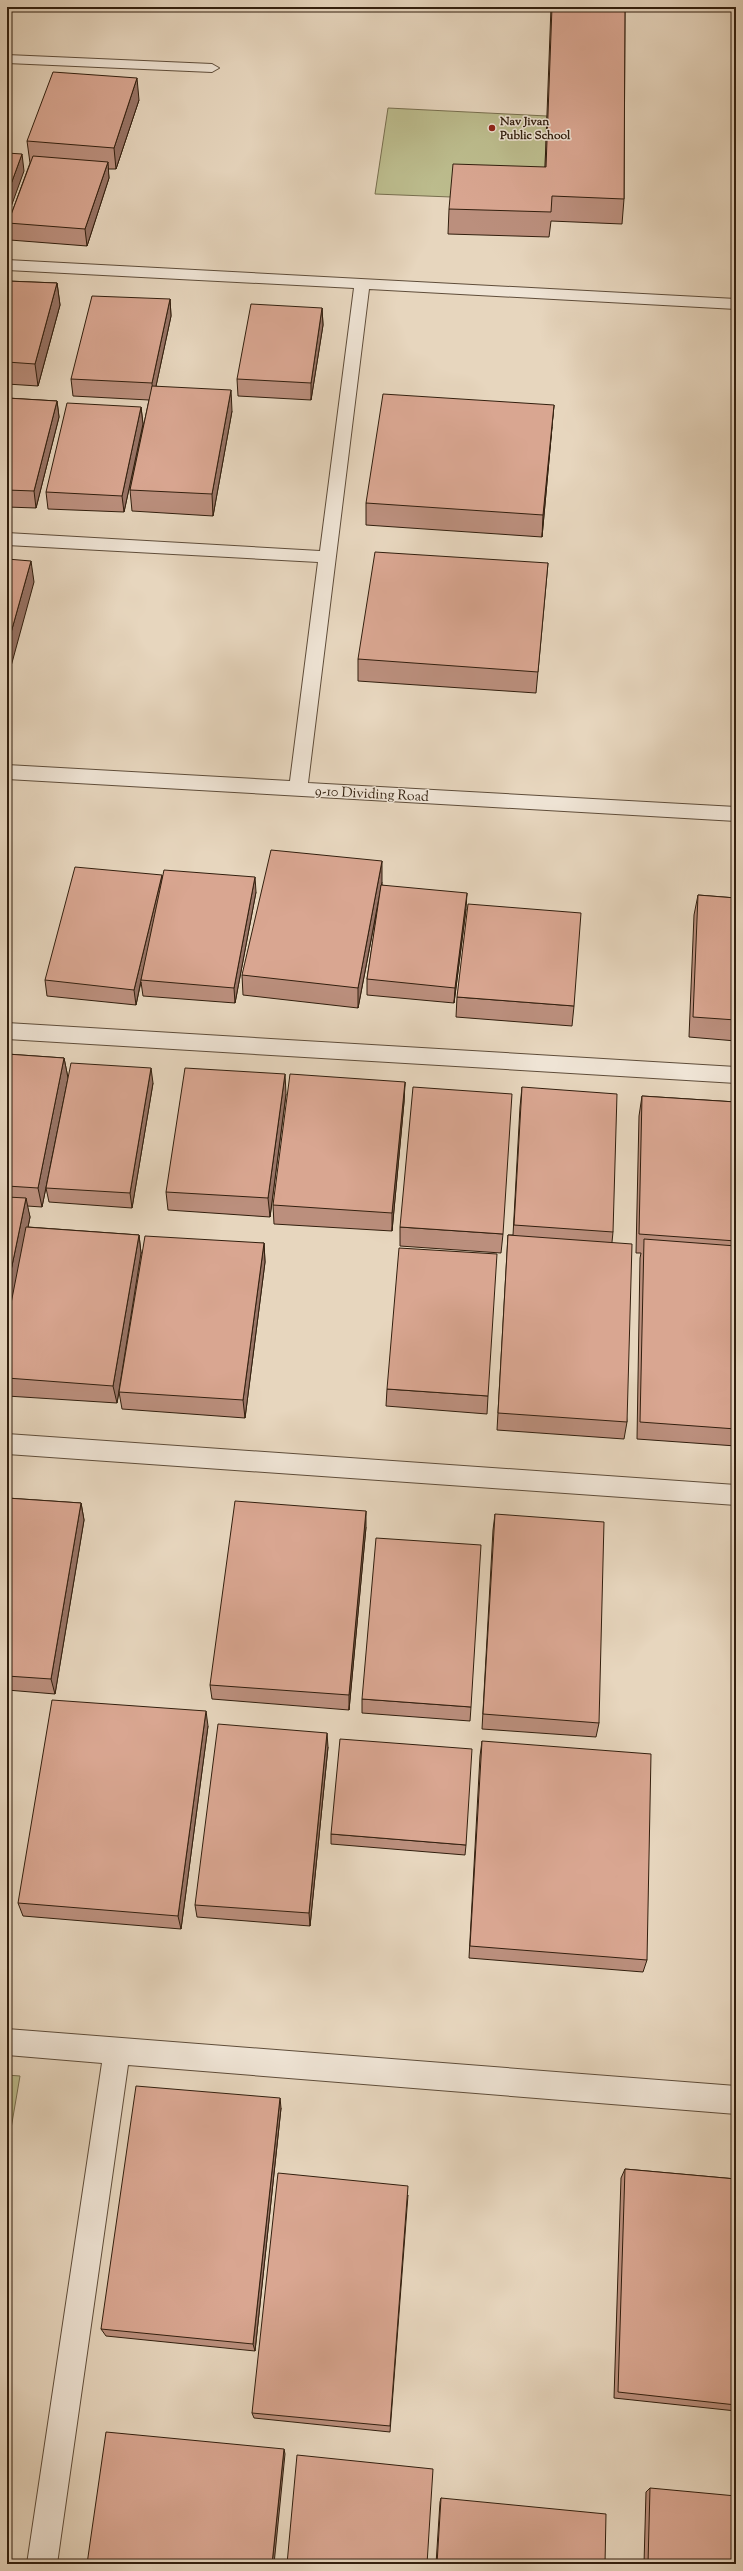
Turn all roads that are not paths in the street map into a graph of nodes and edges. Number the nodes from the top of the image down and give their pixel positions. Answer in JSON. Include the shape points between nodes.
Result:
{"nodes":[{"id":1,"x":7,"y":59,"type":"edge"},
{"id":2,"x":212,"y":68,"type":"dead end"},
{"id":3,"x":7,"y":265,"type":"edge"},
{"id":4,"x":362,"y":284,"type":"junction"},
{"id":5,"x":736,"y":304,"type":"edge"},
{"id":6,"x":7,"y":539,"type":"edge"},
{"id":7,"x":327,"y":557,"type":"junction"},
{"id":8,"x":7,"y":772,"type":"edge"},
{"id":9,"x":298,"y":789,"type":"junction"},
{"id":10,"x":736,"y":814,"type":"edge"},
{"id":11,"x":7,"y":1031,"type":"edge"},
{"id":12,"x":736,"y":1075,"type":"edge"},
{"id":13,"x":7,"y":1444,"type":"edge"},
{"id":14,"x":736,"y":1494,"type":"edge"},
{"id":15,"x":7,"y":2042,"type":"edge"},
{"id":16,"x":117,"y":2050,"type":"junction"},
{"id":17,"x":736,"y":2100,"type":"edge"},
{"id":18,"x":42,"y":2564,"type":"edge"}],
"edges":[{"from":1,"to":2,"type":"street"},
{"from":3,"to":4,"type":"street"},
{"from":4,"to":5,"type":"street"},
{"from":4,"to":7,"type":"street"},
{"from":6,"to":7,"type":"street"},
{"from":7,"to":9,"type":"street"},
{"from":8,"to":9,"type":"street","name":"9-10 Dividing Road"},
{"from":9,"to":10,"type":"street","name":"9-10 Dividing Road"},
{"from":11,"to":12,"type":"street"},
{"from":13,"to":14,"type":"street"},
{"from":15,"to":16,"type":"street"},
{"from":16,"to":17,"type":"street"},
{"from":16,"to":18,"type":"street"}]}
